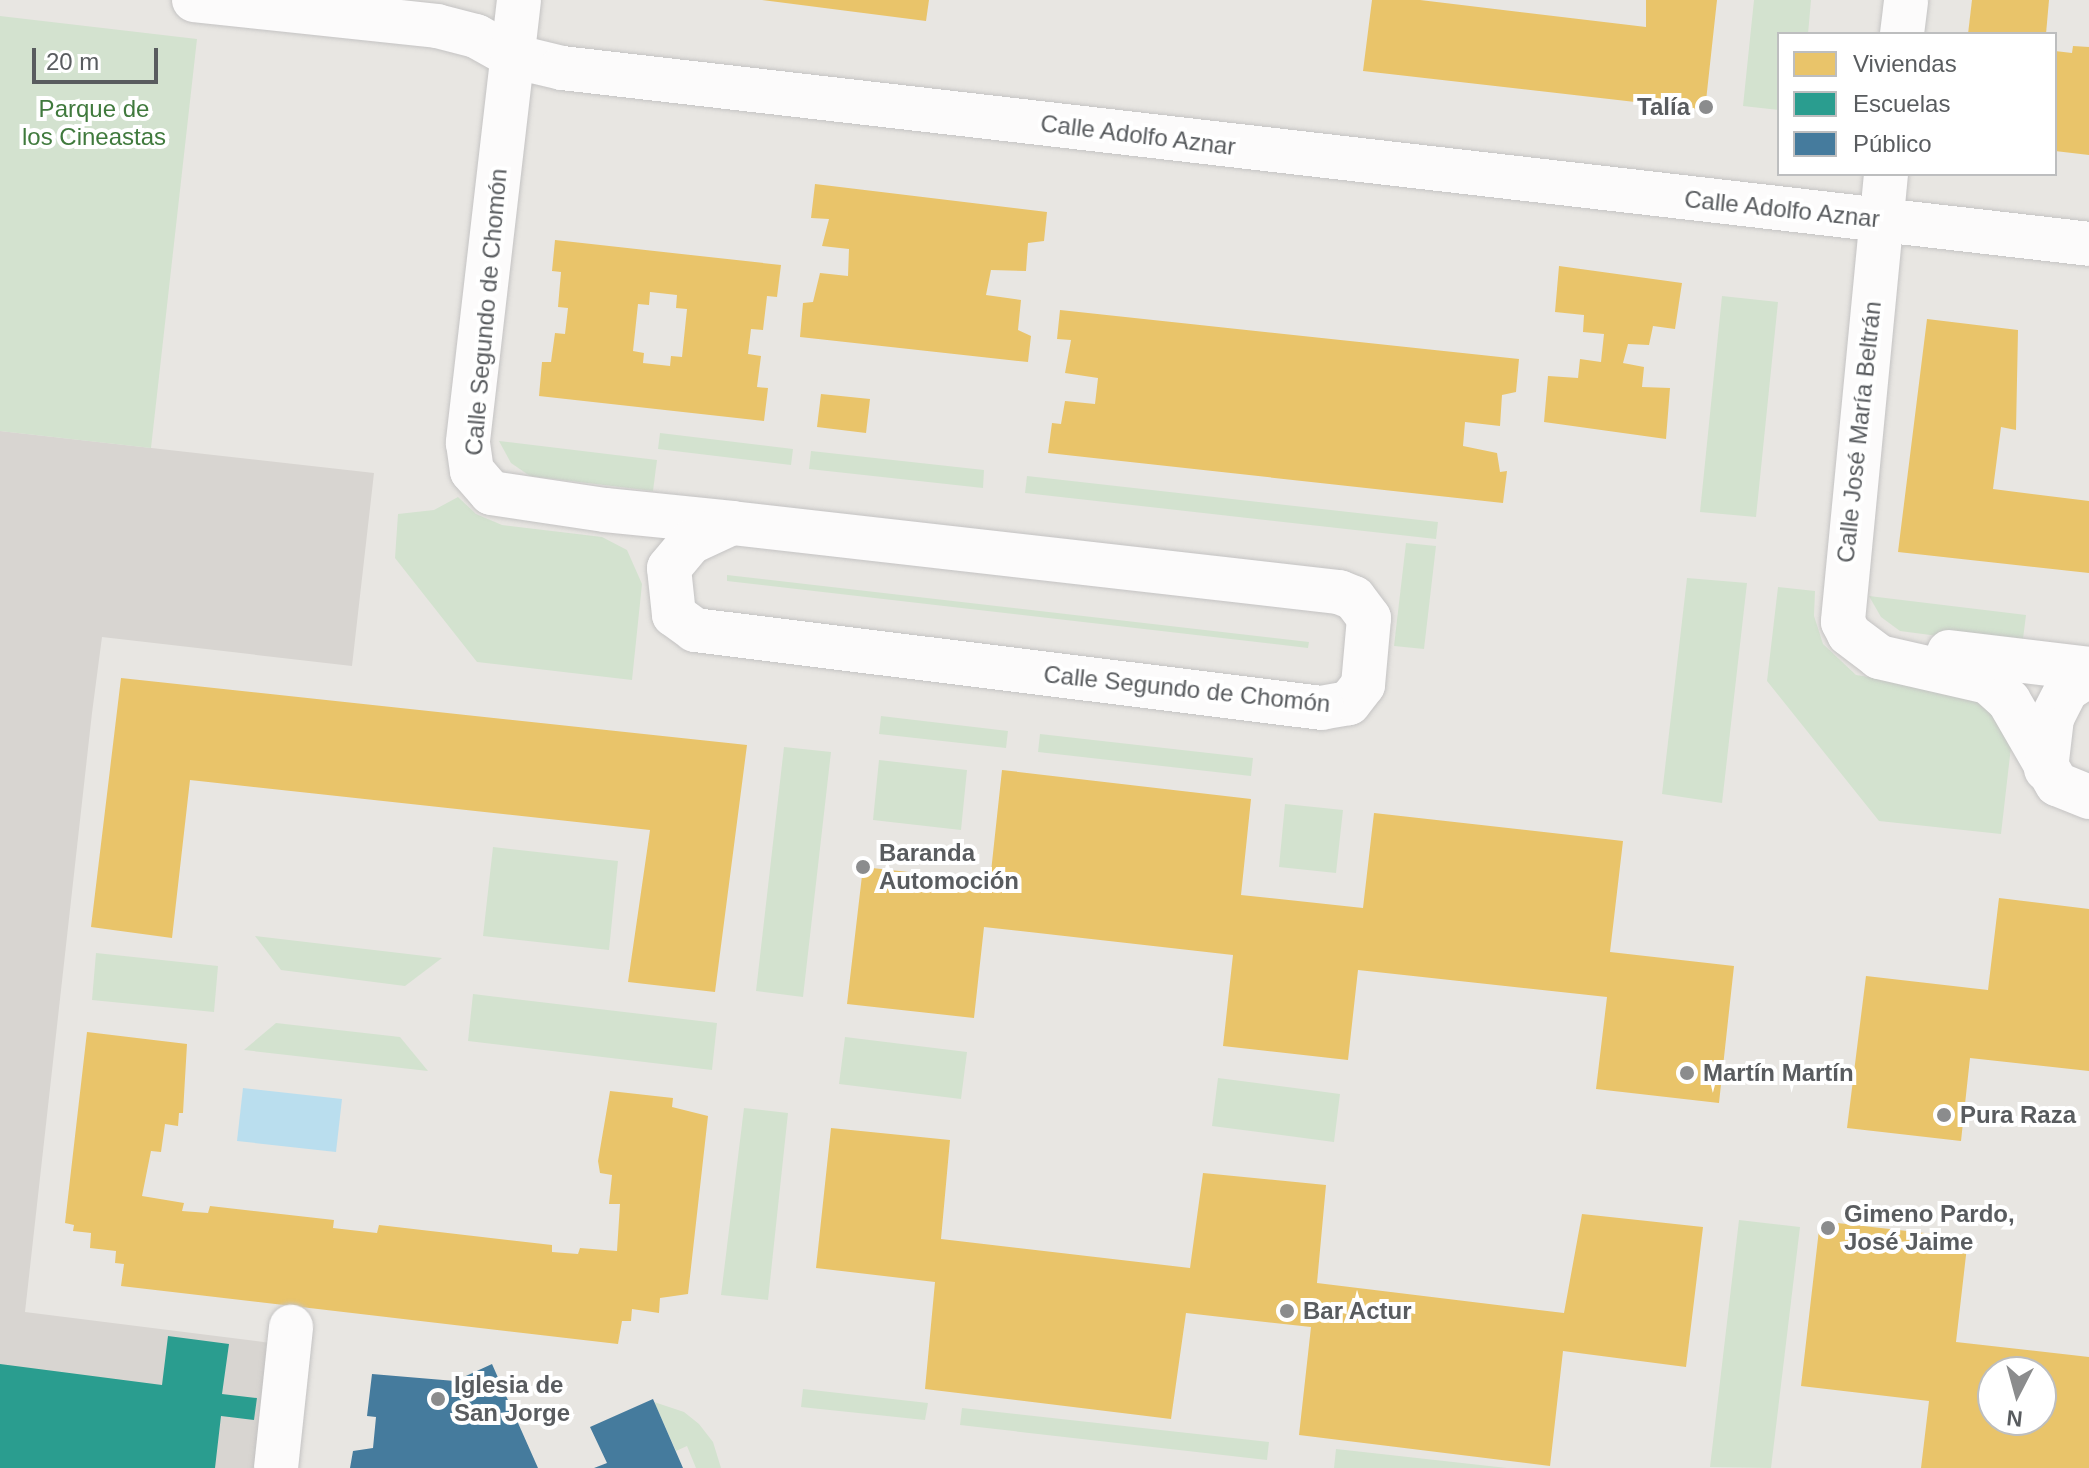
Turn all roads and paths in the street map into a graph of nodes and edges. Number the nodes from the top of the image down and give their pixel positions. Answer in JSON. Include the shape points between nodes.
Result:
{"nodes":[{"id":1,"x":194,"y":0,"type":"edge"},
{"id":2,"x":519,"y":0,"type":"edge"},
{"id":3,"x":1906,"y":0,"type":"edge"},
{"id":4,"x":1902,"y":32,"type":"edge"},
{"id":5,"x":512,"y":56,"type":"junction"},
{"id":6,"x":1886,"y":176,"type":"edge"},
{"id":7,"x":1880,"y":220,"type":"junction"},
{"id":8,"x":2089,"y":244,"type":"edge"},
{"id":9,"x":605,"y":510,"type":"junction"},
{"id":10,"x":732,"y":523,"type":"junction"},
{"id":11,"x":669,"y":568,"type":"junction"},
{"id":12,"x":1856,"y":641,"type":"junction"},
{"id":13,"x":2089,"y":669,"type":"edge"},
{"id":14,"x":2089,"y":675,"type":"edge"},
{"id":15,"x":2046,"y":769,"type":"junction"},
{"id":16,"x":2089,"y":797,"type":"edge"},
{"id":17,"x":291,"y":1327,"type":"dead end"},
{"id":18,"x":276,"y":1468,"type":"edge"}],
"edges":[{"from":1,"to":5,"type":"street","name":"Calle Adolfo Aznar","via":[[437,26],[476,36]]},
{"from":2,"to":5,"type":"street","name":"Calle Segundo de Chomón"},
{"from":3,"to":4,"type":"street"},
{"from":5,"to":7,"type":"street","name":"Calle Adolfo Aznar","via":[[577,70]]},
{"from":5,"to":9,"type":"street","name":"Calle Segundo de Chomón","via":[[469,459],[491,493]]},
{"from":6,"to":7,"type":"street","name":"Calle José María Beltrán"},
{"from":7,"to":8,"type":"street","name":"Calle Adolfo Aznar"},
{"from":7,"to":12,"type":"street","name":"Calle José María Beltrán","via":[[1843,593],[1843,622]]},
{"from":9,"to":10,"type":"street","name":"Calle Segundo de Chomón"},
{"from":9,"to":11,"type":"street"},
{"from":10,"to":11,"type":"street","via":[[691,542]]},
{"from":10,"to":11,"type":"street","name":"Calle Segundo de Chomón","via":[[1339,592],[1354,598],[1369,618],[1363,685],[1349,703],[1322,708],[695,630],[674,615]]},
{"from":12,"to":13,"type":"street"},
{"from":12,"to":15,"type":"street","via":[[1879,657],[1988,682],[2009,701]]},
{"from":14,"to":15,"type":"street","via":[[2066,690],[2052,718]]},
{"from":15,"to":16,"type":"street","via":[[2057,784]]},
{"from":17,"to":18,"type":"street"}]}
